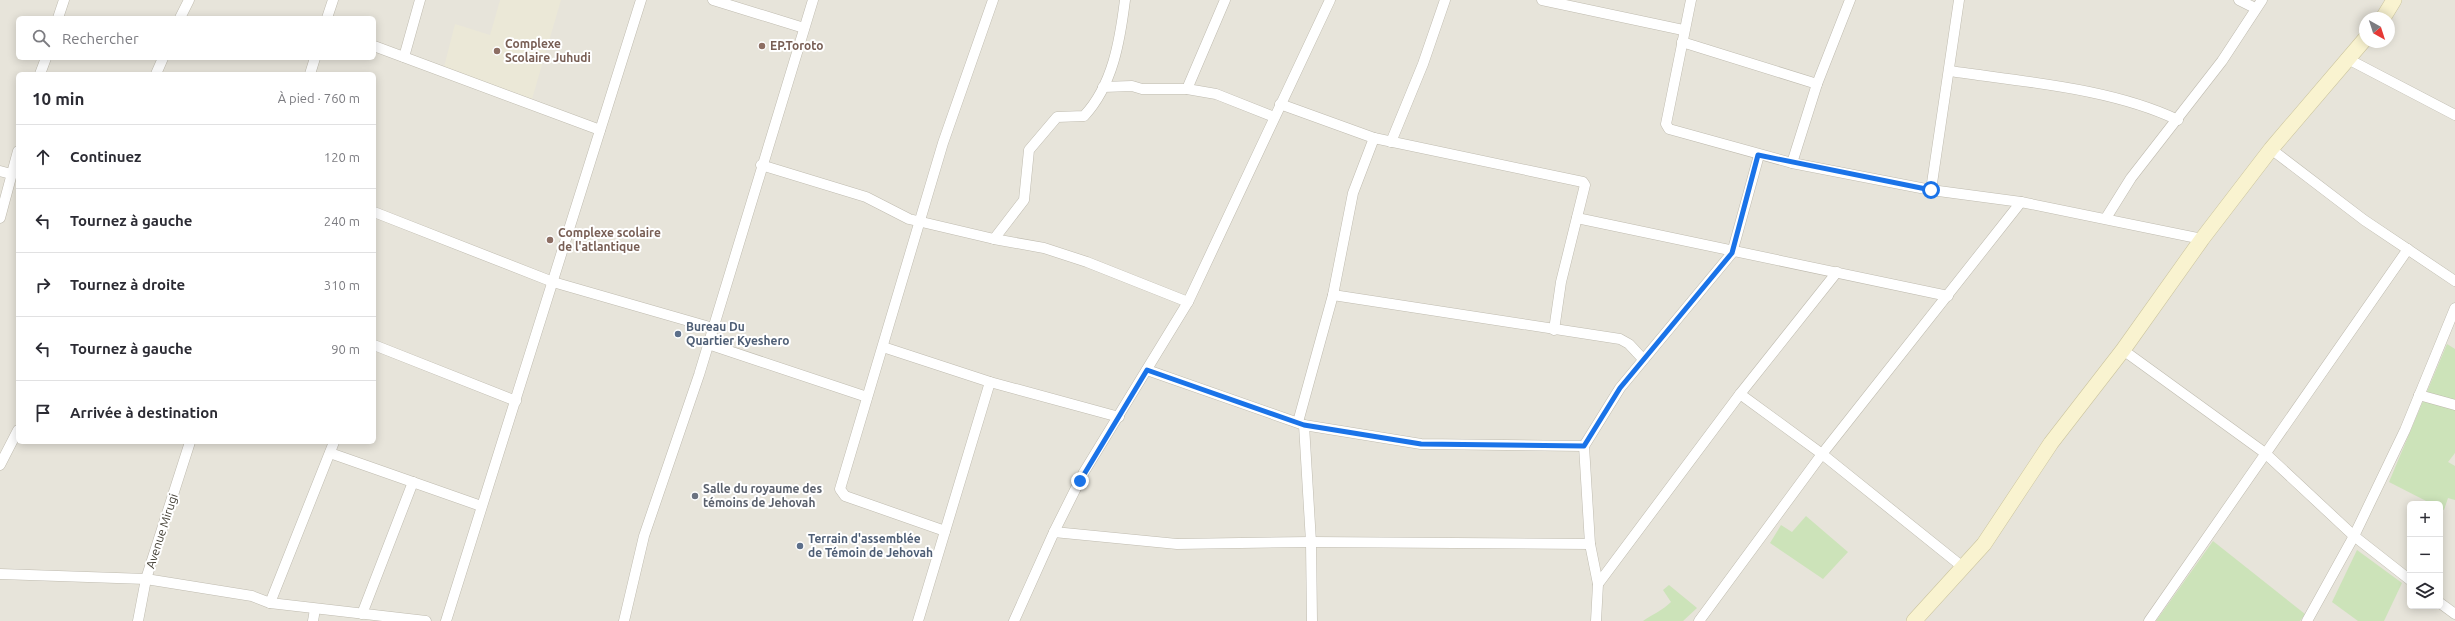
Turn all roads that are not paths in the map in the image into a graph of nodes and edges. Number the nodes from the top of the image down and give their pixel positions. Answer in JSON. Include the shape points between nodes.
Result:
{"nodes":[{"id":1,"x":64,"y":0,"type":"edge"},
{"id":2,"x":189,"y":0,"type":"edge"},
{"id":3,"x":333,"y":0,"type":"edge"},
{"id":4,"x":420,"y":0,"type":"edge"},
{"id":5,"x":641,"y":0,"type":"edge"},
{"id":6,"x":713,"y":0,"type":"edge"},
{"id":7,"x":813,"y":0,"type":"edge"},
{"id":8,"x":993,"y":0,"type":"edge"},
{"id":9,"x":1125,"y":0,"type":"edge"},
{"id":10,"x":1225,"y":0,"type":"edge"},
{"id":11,"x":1330,"y":0,"type":"edge"},
{"id":12,"x":1445,"y":0,"type":"edge"},
{"id":13,"x":1691,"y":0,"type":"edge"},
{"id":14,"x":1850,"y":0,"type":"edge"},
{"id":15,"x":2240,"y":0,"type":"edge"},
{"id":16,"x":2262,"y":0,"type":"edge"},
{"id":17,"x":2394,"y":0,"type":"edge"},
{"id":18,"x":1548,"y":1,"type":"edge"},
{"id":19,"x":1957,"y":1,"type":"edge"},
{"id":20,"x":2255,"y":8,"type":"junction"},
{"id":21,"x":2387,"y":12,"type":"edge"},
{"id":22,"x":59,"y":16,"type":"edge"},
{"id":23,"x":181,"y":16,"type":"edge"},
{"id":24,"x":328,"y":16,"type":"edge"},
{"id":25,"x":804,"y":28,"type":"junction"},
{"id":26,"x":1683,"y":30,"type":"junction"},
{"id":27,"x":1682,"y":42,"type":"junction"},
{"id":28,"x":2359,"y":45,"type":"edge"},
{"id":29,"x":376,"y":47,"type":"edge"},
{"id":30,"x":404,"y":57,"type":"junction"},
{"id":31,"x":2346,"y":58,"type":"junction"},
{"id":32,"x":46,"y":60,"type":"edge"},
{"id":33,"x":162,"y":60,"type":"edge"},
{"id":34,"x":314,"y":60,"type":"edge"},
{"id":35,"x":1950,"y":71,"type":"junction"},
{"id":36,"x":44,"y":72,"type":"edge"},
{"id":37,"x":157,"y":72,"type":"edge"},
{"id":38,"x":311,"y":72,"type":"edge"},
{"id":39,"x":1817,"y":84,"type":"junction"},
{"id":40,"x":1103,"y":87,"type":"junction"},
{"id":41,"x":1187,"y":90,"type":"junction"},
{"id":42,"x":1280,"y":104,"type":"junction"},
{"id":43,"x":2455,"y":115,"type":"edge"},
{"id":44,"x":1274,"y":117,"type":"junction"},
{"id":45,"x":2178,"y":120,"type":"junction"},
{"id":46,"x":600,"y":130,"type":"junction"},
{"id":47,"x":1374,"y":138,"type":"junction"},
{"id":48,"x":1391,"y":142,"type":"junction"},
{"id":49,"x":2271,"y":149,"type":"junction"},
{"id":50,"x":1758,"y":155,"type":"junction"},
{"id":51,"x":16,"y":158,"type":"edge"},
{"id":52,"x":1792,"y":163,"type":"junction"},
{"id":53,"x":761,"y":165,"type":"junction"},
{"id":54,"x":0,"y":171,"type":"edge"},
{"id":55,"x":11,"y":174,"type":"junction"},
{"id":56,"x":1931,"y":190,"type":"junction"},
{"id":57,"x":2021,"y":202,"type":"junction"},
{"id":58,"x":376,"y":213,"type":"edge"},
{"id":59,"x":0,"y":218,"type":"edge"},
{"id":60,"x":1577,"y":218,"type":"junction"},
{"id":61,"x":2106,"y":218,"type":"junction"},
{"id":62,"x":920,"y":221,"type":"junction"},
{"id":63,"x":994,"y":239,"type":"junction"},
{"id":64,"x":2202,"y":239,"type":"junction"},
{"id":65,"x":2408,"y":249,"type":"junction"},
{"id":66,"x":1732,"y":253,"type":"junction"},
{"id":67,"x":1837,"y":272,"type":"junction"},
{"id":68,"x":2455,"y":281,"type":"edge"},
{"id":69,"x":553,"y":282,"type":"junction"},
{"id":70,"x":1333,"y":296,"type":"junction"},
{"id":71,"x":1948,"y":296,"type":"junction"},
{"id":72,"x":1188,"y":302,"type":"junction"},
{"id":73,"x":2455,"y":308,"type":"edge"},
{"id":74,"x":713,"y":328,"type":"junction"},
{"id":75,"x":1554,"y":330,"type":"junction"},
{"id":76,"x":708,"y":344,"type":"junction"},
{"id":77,"x":376,"y":346,"type":"edge"},
{"id":78,"x":883,"y":347,"type":"junction"},
{"id":79,"x":2123,"y":350,"type":"junction"},
{"id":80,"x":1643,"y":359,"type":"junction"},
{"id":81,"x":1147,"y":370,"type":"junction"},
{"id":82,"x":990,"y":382,"type":"junction"},
{"id":83,"x":1740,"y":394,"type":"junction"},
{"id":84,"x":2419,"y":395,"type":"junction"},
{"id":85,"x":867,"y":397,"type":"junction"},
{"id":86,"x":516,"y":401,"type":"junction"},
{"id":87,"x":2455,"y":405,"type":"edge"},
{"id":88,"x":1119,"y":417,"type":"junction"},
{"id":89,"x":1301,"y":424,"type":"junction"},
{"id":90,"x":16,"y":434,"type":"edge"},
{"id":91,"x":189,"y":444,"type":"edge"},
{"id":92,"x":333,"y":444,"type":"edge"},
{"id":93,"x":1584,"y":446,"type":"junction"},
{"id":94,"x":330,"y":453,"type":"junction"},
{"id":95,"x":2266,"y":453,"type":"junction"},
{"id":96,"x":1822,"y":454,"type":"junction"},
{"id":97,"x":0,"y":464,"type":"edge"},
{"id":98,"x":413,"y":482,"type":"junction"},
{"id":99,"x":481,"y":506,"type":"junction"},
{"id":100,"x":945,"y":531,"type":"junction"},
{"id":101,"x":1054,"y":532,"type":"junction"},
{"id":102,"x":2354,"y":536,"type":"junction"},
{"id":103,"x":1311,"y":542,"type":"junction"},
{"id":104,"x":1590,"y":544,"type":"junction"},
{"id":105,"x":1964,"y":568,"type":"junction"},
{"id":106,"x":0,"y":574,"type":"edge"},
{"id":107,"x":2407,"y":578,"type":"edge"},
{"id":108,"x":146,"y":579,"type":"junction"},
{"id":109,"x":1598,"y":584,"type":"junction"},
{"id":110,"x":270,"y":603,"type":"junction"},
{"id":111,"x":2443,"y":605,"type":"edge"},
{"id":112,"x":314,"y":609,"type":"junction"},
{"id":113,"x":362,"y":614,"type":"junction"},
{"id":114,"x":2455,"y":614,"type":"edge"},
{"id":115,"x":138,"y":621,"type":"edge"},
{"id":116,"x":313,"y":621,"type":"edge"},
{"id":117,"x":426,"y":621,"type":"edge"},
{"id":118,"x":446,"y":621,"type":"edge"},
{"id":119,"x":624,"y":621,"type":"edge"},
{"id":120,"x":918,"y":621,"type":"edge"},
{"id":121,"x":1014,"y":621,"type":"edge"},
{"id":122,"x":1312,"y":621,"type":"edge"},
{"id":123,"x":1596,"y":621,"type":"edge"},
{"id":124,"x":1699,"y":621,"type":"edge"},
{"id":125,"x":1914,"y":621,"type":"edge"},
{"id":126,"x":2149,"y":621,"type":"edge"},
{"id":127,"x":2307,"y":621,"type":"edge"}],
"edges":[{"from":1,"to":22,"type":"street"},
{"from":2,"to":23,"type":"street"},
{"from":3,"to":24,"type":"street"},
{"from":4,"to":30,"type":"street"},
{"from":5,"to":46,"type":"street"},
{"from":6,"to":25,"type":"street"},
{"from":7,"to":25,"type":"street"},
{"from":8,"to":62,"type":"street","via":[[943,143]]},
{"from":9,"to":40,"type":"street","via":[[1119,44]]},
{"from":10,"to":41,"type":"street"},
{"from":11,"to":42,"type":"street"},
{"from":12,"to":48,"type":"street","via":[[1424,64]]},
{"from":13,"to":26,"type":"street"},
{"from":14,"to":39,"type":"street"},
{"from":15,"to":20,"type":"street"},
{"from":16,"to":20,"type":"street"},
{"from":17,"to":21,"type":"street"},
{"from":18,"to":26,"type":"street"},
{"from":19,"to":35,"type":"street"},
{"from":20,"to":45,"type":"street","via":[[2222,62]]},
{"from":25,"to":53,"type":"street"},
{"from":26,"to":27,"type":"street"},
{"from":27,"to":39,"type":"street"},
{"from":27,"to":50,"type":"street","via":[[1667,127],[1672,131]]},
{"from":28,"to":31,"type":"street"},
{"from":29,"to":30,"type":"street"},
{"from":30,"to":46,"type":"street"},
{"from":31,"to":43,"type":"street"},
{"from":31,"to":49,"type":"street"},
{"from":32,"to":36,"type":"street"},
{"from":33,"to":37,"type":"street"},
{"from":34,"to":38,"type":"street"},
{"from":35,"to":45,"type":"street","via":[[2113,98],[2161,112]]},
{"from":35,"to":56,"type":"street"},
{"from":39,"to":52,"type":"street"},
{"from":40,"to":41,"type":"street","via":[[1132,86],[1152,90]]},
{"from":40,"to":63,"type":"street","via":[[1084,116],[1057,117],[1028,150],[1024,200]]},
{"from":41,"to":44,"type":"street","via":[[1224,96]]},
{"from":42,"to":44,"type":"street"},
{"from":42,"to":47,"type":"street"},
{"from":44,"to":72,"type":"street"},
{"from":45,"to":61,"type":"street","via":[[2131,178]]},
{"from":46,"to":69,"type":"street"},
{"from":47,"to":48,"type":"street"},
{"from":47,"to":70,"type":"street","via":[[1353,193]]},
{"from":48,"to":60,"type":"street","via":[[1583,182],[1585,185]]},
{"from":49,"to":64,"type":"street"},
{"from":49,"to":65,"type":"street","via":[[2364,220]]},
{"from":50,"to":52,"type":"street"},
{"from":50,"to":66,"type":"street"},
{"from":51,"to":55,"type":"street"},
{"from":52,"to":56,"type":"street"},
{"from":53,"to":62,"type":"street","via":[[866,197],[909,219]]},
{"from":53,"to":74,"type":"street"},
{"from":54,"to":55,"type":"street"},
{"from":55,"to":59,"type":"street"},
{"from":56,"to":57,"type":"street"},
{"from":57,"to":61,"type":"street"},
{"from":57,"to":71,"type":"street"},
{"from":58,"to":69,"type":"street"},
{"from":60,"to":66,"type":"street"},
{"from":60,"to":75,"type":"street"},
{"from":61,"to":64,"type":"street"},
{"from":62,"to":63,"type":"street"},
{"from":62,"to":78,"type":"street"},
{"from":63,"to":72,"type":"street","via":[[1044,248]]},
{"from":64,"to":79,"type":"street"},
{"from":65,"to":68,"type":"street"},
{"from":65,"to":95,"type":"street"},
{"from":66,"to":67,"type":"street"},
{"from":66,"to":80,"type":"street"},
{"from":67,"to":71,"type":"street"},
{"from":67,"to":83,"type":"street"},
{"from":69,"to":74,"type":"street"},
{"from":69,"to":86,"type":"street"},
{"from":70,"to":75,"type":"street"},
{"from":70,"to":89,"type":"street"},
{"from":71,"to":96,"type":"street"},
{"from":72,"to":81,"type":"street"},
{"from":73,"to":84,"type":"street"},
{"from":74,"to":76,"type":"street"},
{"from":75,"to":80,"type":"street","via":[[1620,339],[1629,344]]},
{"from":76,"to":85,"type":"street"},
{"from":76,"to":119,"type":"street","via":[[644,536]]},
{"from":77,"to":86,"type":"street"},
{"from":78,"to":82,"type":"street"},
{"from":78,"to":85,"type":"street"},
{"from":79,"to":95,"type":"street"},
{"from":79,"to":105,"type":"street","via":[[2051,443],[1996,528]]},
{"from":80,"to":93,"type":"street","via":[[1609,403]]},
{"from":81,"to":88,"type":"street"},
{"from":81,"to":89,"type":"street"},
{"from":82,"to":88,"type":"street"},
{"from":82,"to":100,"type":"street"},
{"from":83,"to":96,"type":"street"},
{"from":83,"to":109,"type":"street"},
{"from":84,"to":87,"type":"street"},
{"from":84,"to":102,"type":"street"},
{"from":85,"to":100,"type":"street","via":[[840,489],[842,493]]},
{"from":86,"to":99,"type":"street"},
{"from":88,"to":101,"type":"street","via":[[1084,472]]},
{"from":89,"to":93,"type":"street","via":[[1421,444]]},
{"from":89,"to":103,"type":"street"},
{"from":90,"to":97,"type":"street"},
{"from":91,"to":108,"type":"street","name":"Avenue Mirugi"},
{"from":92,"to":94,"type":"street"},
{"from":93,"to":104,"type":"street"},
{"from":94,"to":98,"type":"street"},
{"from":94,"to":110,"type":"street","via":[[289,550]]},
{"from":95,"to":102,"type":"street"},
{"from":95,"to":126,"type":"street"},
{"from":96,"to":105,"type":"street"},
{"from":96,"to":124,"type":"street"},
{"from":98,"to":99,"type":"street"},
{"from":98,"to":113,"type":"street"},
{"from":99,"to":118,"type":"street"},
{"from":100,"to":120,"type":"street"},
{"from":101,"to":103,"type":"street","via":[[1177,544]]},
{"from":101,"to":121,"type":"street"},
{"from":102,"to":107,"type":"street"},
{"from":102,"to":127,"type":"street"},
{"from":103,"to":104,"type":"street"},
{"from":103,"to":122,"type":"street"},
{"from":104,"to":109,"type":"street"},
{"from":105,"to":125,"type":"street"},
{"from":106,"to":108,"type":"street"},
{"from":108,"to":110,"type":"street","via":[[252,596]]},
{"from":108,"to":115,"type":"street","name":"Avenue Mirugi"},
{"from":109,"to":123,"type":"street"},
{"from":110,"to":112,"type":"street"},
{"from":111,"to":114,"type":"street"},
{"from":112,"to":113,"type":"street"},
{"from":112,"to":116,"type":"street"},
{"from":113,"to":117,"type":"street"}]}
